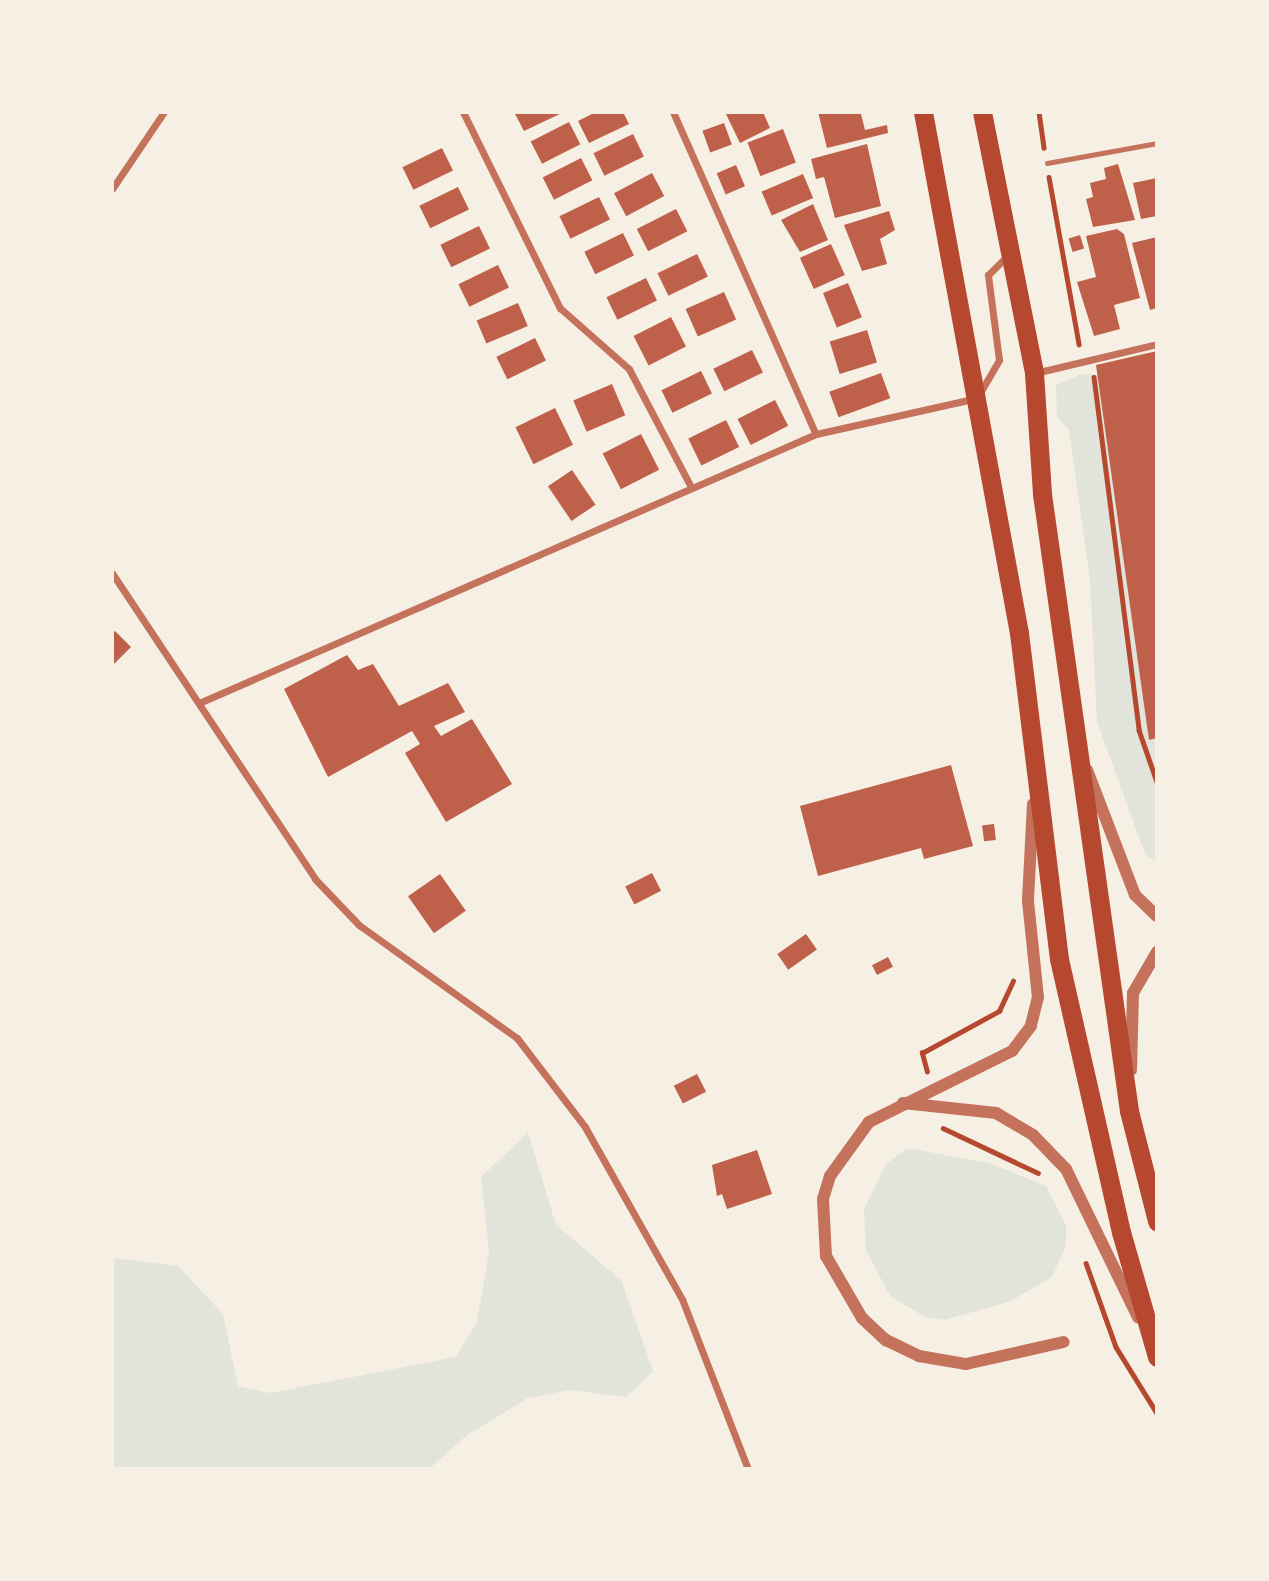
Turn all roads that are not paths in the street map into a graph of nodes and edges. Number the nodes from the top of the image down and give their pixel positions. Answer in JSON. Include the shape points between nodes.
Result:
{"nodes":[{"id":1,"x":164,"y":112,"type":"edge"},
{"id":2,"x":463,"y":112,"type":"edge"},
{"id":3,"x":673,"y":112,"type":"edge"},
{"id":4,"x":923,"y":112,"type":"edge"},
{"id":5,"x":982,"y":112,"type":"edge"},
{"id":6,"x":1157,"y":143,"type":"edge"},
{"id":7,"x":1046,"y":163,"type":"road end"},
{"id":8,"x":112,"y":189,"type":"edge"},
{"id":9,"x":1013,"y":252,"type":"junction"},
{"id":10,"x":1157,"y":344,"type":"edge"},
{"id":11,"x":1034,"y":373,"type":"junction"},
{"id":12,"x":977,"y":398,"type":"junction"},
{"id":13,"x":816,"y":434,"type":"junction"},
{"id":14,"x":690,"y":485,"type":"junction"},
{"id":15,"x":112,"y":573,"type":"edge"},
{"id":16,"x":199,"y":703,"type":"junction"},
{"id":17,"x":1079,"y":746,"type":"junction"},
{"id":18,"x":1034,"y":783,"type":"junction"},
{"id":19,"x":1157,"y":916,"type":"edge"},
{"id":20,"x":1157,"y":952,"type":"edge"},
{"id":21,"x":902,"y":1103,"type":"junction"},
{"id":22,"x":1129,"y":1111,"type":"junction"},
{"id":23,"x":1157,"y":1221,"type":"edge"},
{"id":24,"x":1064,"y":1342,"type":"dead end"},
{"id":25,"x":1155,"y":1351,"type":"edge"},
{"id":26,"x":748,"y":1469,"type":"edge"}],
"edges":[{"from":1,"to":8,"type":"street"},
{"from":2,"to":14,"type":"street","via":[[560,309],[629,369]]},
{"from":3,"to":13,"type":"street"},
{"from":4,"to":12,"type":"highway"},
{"from":5,"to":9,"type":"highway"},
{"from":6,"to":7,"type":"lane"},
{"from":9,"to":11,"type":"highway"},
{"from":9,"to":12,"type":"street","via":[[988,275],[999,360]]},
{"from":10,"to":11,"type":"street"},
{"from":11,"to":17,"type":"highway","via":[[1042,494]]},
{"from":12,"to":13,"type":"street"},
{"from":12,"to":18,"type":"highway","via":[[1019,633]]},
{"from":13,"to":14,"type":"street"},
{"from":14,"to":16,"type":"street"},
{"from":15,"to":16,"type":"street"},
{"from":16,"to":26,"type":"street","via":[[315,879],[359,925],[517,1038],[585,1127],[681,1299]]},
{"from":17,"to":19,"type":"street","via":[[1125,873]]},
{"from":17,"to":22,"type":"highway"},
{"from":18,"to":21,"type":"street","via":[[1028,901],[1038,997],[1031,1026],[1012,1051]]},
{"from":18,"to":25,"type":"highway","via":[[1085,1083]]},
{"from":20,"to":22,"type":"street","via":[[1133,993]]},
{"from":21,"to":24,"type":"street","via":[[869,1122],[830,1176],[823,1199],[826,1256],[839,1287],[886,1340],[919,1356],[966,1364]]},
{"from":21,"to":25,"type":"street","via":[[996,1113],[1034,1135],[1066,1169]]},
{"from":22,"to":23,"type":"highway"}]}
